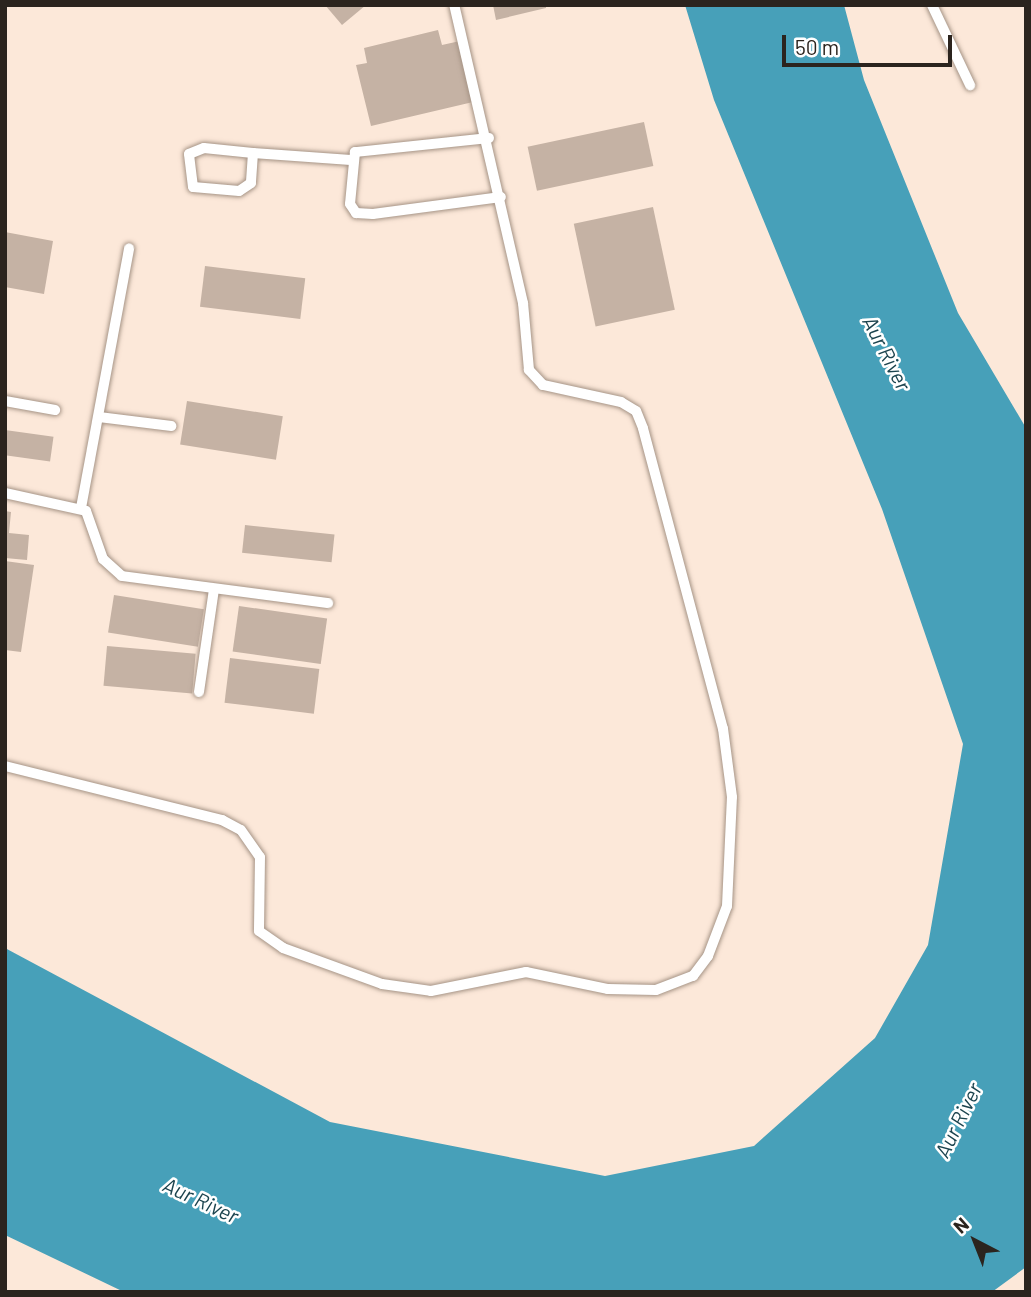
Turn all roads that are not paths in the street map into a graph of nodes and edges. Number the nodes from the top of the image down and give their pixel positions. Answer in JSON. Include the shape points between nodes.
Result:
{"nodes":[{"id":1,"x":454,"y":5,"type":"edge"},
{"id":2,"x":932,"y":5,"type":"edge"},
{"id":3,"x":970,"y":85,"type":"dead end"},
{"id":4,"x":489,"y":138,"type":"junction"},
{"id":5,"x":253,"y":153,"type":"junction"},
{"id":6,"x":351,"y":160,"type":"junction"},
{"id":7,"x":501,"y":197,"type":"junction"},
{"id":8,"x":129,"y":248,"type":"dead end"},
{"id":9,"x":5,"y":401,"type":"edge"},
{"id":10,"x":55,"y":410,"type":"dead end"},
{"id":11,"x":100,"y":416,"type":"junction"},
{"id":12,"x":171,"y":426,"type":"dead end"},
{"id":13,"x":5,"y":493,"type":"edge"},
{"id":14,"x":82,"y":508,"type":"junction"},
{"id":15,"x":214,"y":589,"type":"junction"},
{"id":16,"x":328,"y":603,"type":"dead end"},
{"id":17,"x":199,"y":692,"type":"dead end"},
{"id":18,"x":5,"y":766,"type":"edge"}],
"edges":[{"from":1,"to":4,"type":"lane"},
{"from":2,"to":3,"type":"lane"},
{"from":4,"to":6,"type":"lane","via":[[389,145],[355,152]]},
{"from":4,"to":7,"type":"lane"},
{"from":5,"to":5,"type":"lane","via":[[197,149],[189,154],[188,180],[200,190],[243,190],[251,183]]},
{"from":5,"to":6,"type":"lane"},
{"from":6,"to":7,"type":"lane","via":[[350,204],[359,214]]},
{"from":7,"to":18,"type":"lane","via":[[534,380],[621,402],[636,411],[723,729],[732,797],[727,906],[708,956],[693,976],[656,990],[608,989],[526,972],[431,991],[382,984],[283,948],[259,931],[260,857],[241,830],[222,820]]},
{"from":8,"to":11,"type":"lane"},
{"from":9,"to":10,"type":"lane"},
{"from":11,"to":12,"type":"lane"},
{"from":11,"to":14,"type":"lane"},
{"from":13,"to":14,"type":"lane"},
{"from":14,"to":15,"type":"lane","via":[[103,559],[116,573]]},
{"from":15,"to":16,"type":"lane"},
{"from":15,"to":17,"type":"lane"}]}
